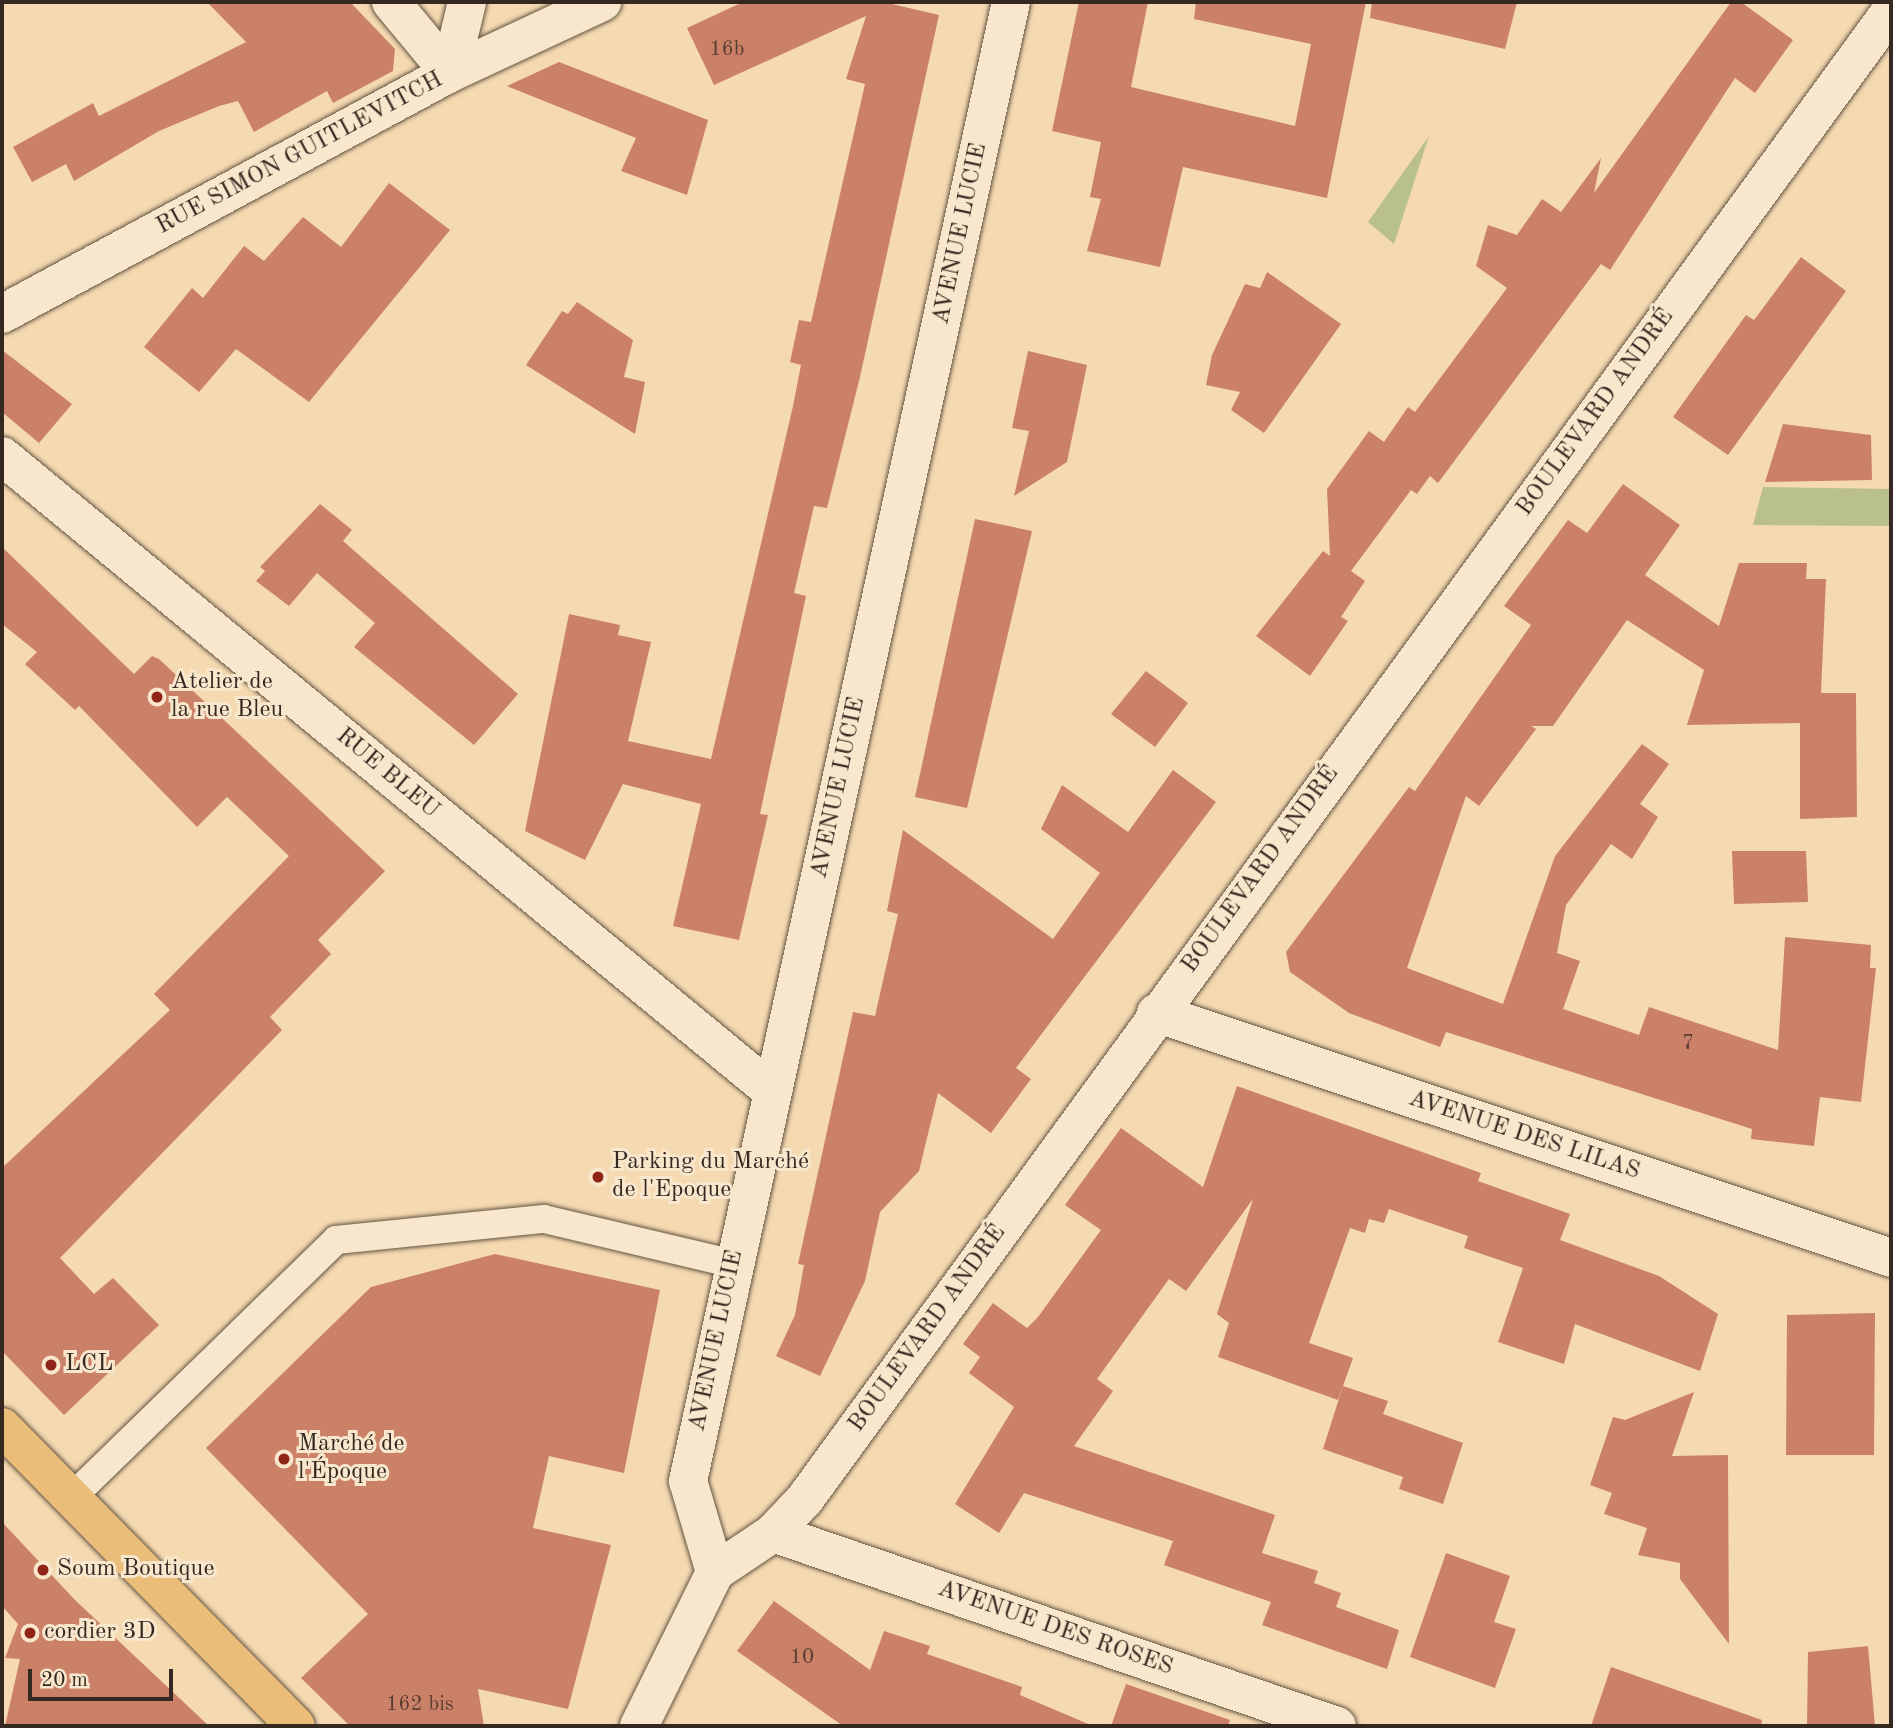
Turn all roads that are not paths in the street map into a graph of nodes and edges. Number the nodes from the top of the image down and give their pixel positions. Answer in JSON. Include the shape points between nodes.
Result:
{"nodes":[{"id":1,"x":391,"y":2,"type":"edge"},
{"id":2,"x":467,"y":2,"type":"edge"},
{"id":3,"x":602,"y":2,"type":"edge"},
{"id":4,"x":1011,"y":2,"type":"edge"},
{"id":5,"x":1891,"y":11,"type":"edge"},
{"id":6,"x":450,"y":73,"type":"junction"},
{"id":7,"x":2,"y":314,"type":"edge"},
{"id":8,"x":2,"y":456,"type":"edge"},
{"id":9,"x":1156,"y":1013,"type":"junction"},
{"id":10,"x":773,"y":1093,"type":"junction"},
{"id":11,"x":1891,"y":1258,"type":"edge"},
{"id":12,"x":734,"y":1264,"type":"junction"},
{"id":13,"x":2,"y":1427,"type":"edge"},
{"id":14,"x":71,"y":1498,"type":"junction"},
{"id":15,"x":773,"y":1533,"type":"junction"},
{"id":16,"x":715,"y":1572,"type":"junction"},
{"id":17,"x":296,"y":1726,"type":"edge"},
{"id":18,"x":639,"y":1726,"type":"edge"},
{"id":19,"x":1337,"y":1726,"type":"edge"}],
"edges":[{"from":1,"to":6,"type":"street"},
{"from":2,"to":6,"type":"street"},
{"from":3,"to":6,"type":"street","name":"RUE SIMON GUITLEVITCH"},
{"from":4,"to":10,"type":"street","name":"AVENUE LUCIE"},
{"from":5,"to":9,"type":"street","name":"BOULEVARD ANDRÉ"},
{"from":6,"to":7,"type":"street","name":"RUE SIMON GUITLEVITCH"},
{"from":8,"to":10,"type":"street","name":"RUE BLEU"},
{"from":9,"to":11,"type":"street","name":"AVENUE DES LILAS"},
{"from":9,"to":15,"type":"street","name":"BOULEVARD ANDRÉ","via":[[805,1499]]},
{"from":10,"to":12,"type":"street","name":"AVENUE LUCIE"},
{"from":12,"to":14,"type":"lane","via":[[544,1219],[337,1240]]},
{"from":12,"to":16,"type":"street","name":"AVENUE LUCIE","via":[[688,1481]]},
{"from":13,"to":14,"type":"main road"},
{"from":14,"to":17,"type":"main road"},
{"from":15,"to":16,"type":"street","name":"BOULEVARD ANDRÉ"},
{"from":15,"to":19,"type":"street","name":"AVENUE DES ROSES"},
{"from":16,"to":18,"type":"street","name":"BOULEVARD ANDRÉ"}]}
